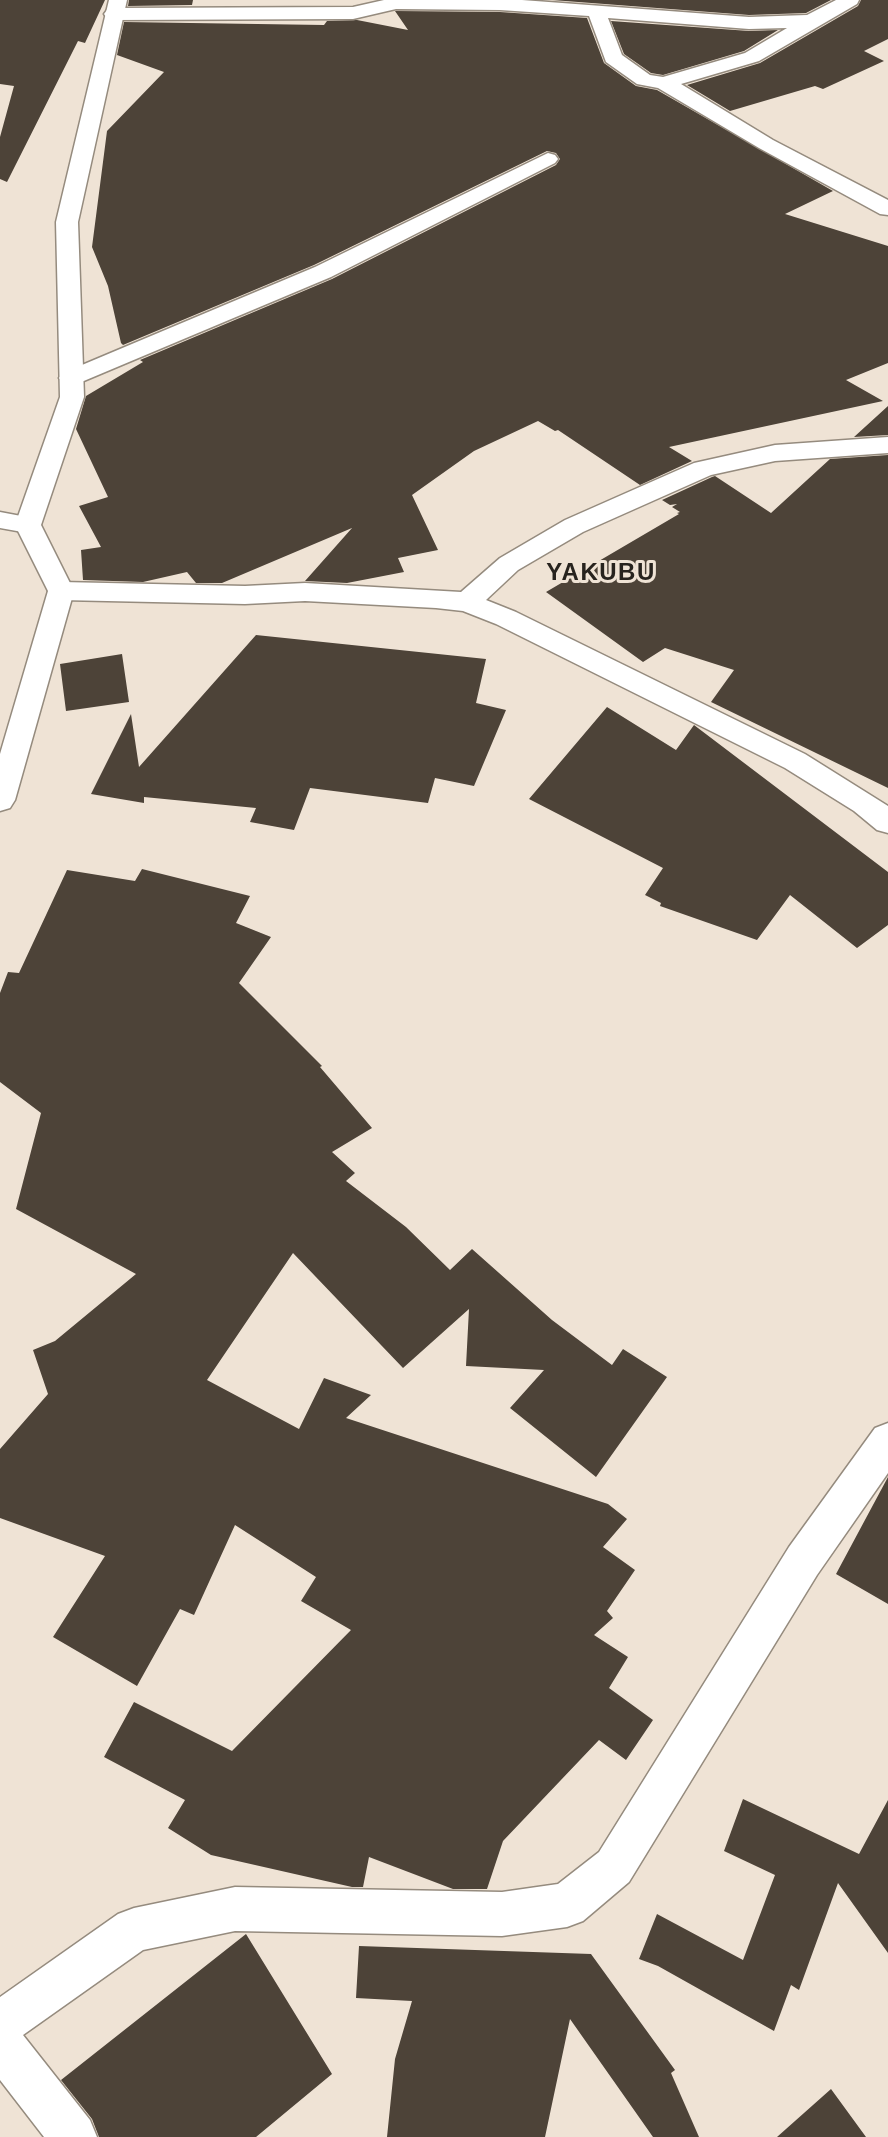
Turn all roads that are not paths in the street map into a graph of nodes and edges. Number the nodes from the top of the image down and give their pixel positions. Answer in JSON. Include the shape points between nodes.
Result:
{"nodes":[{"id":1,"x":845,"y":1,"type":"edge"},
{"id":2,"x":353,"y":6,"type":"edge"},
{"id":3,"x":116,"y":7,"type":"edge"},
{"id":4,"x":597,"y":13,"type":"junction"},
{"id":5,"x":811,"y":21,"type":"junction"},
{"id":6,"x":664,"y":83,"type":"junction"},
{"id":7,"x":548,"y":159,"type":"dead end"},
{"id":8,"x":888,"y":209,"type":"edge"},
{"id":9,"x":71,"y":378,"type":"junction"},
{"id":10,"x":888,"y":445,"type":"edge"},
{"id":11,"x":0,"y":520,"type":"edge"},
{"id":12,"x":28,"y":525,"type":"junction"},
{"id":13,"x":61,"y":591,"type":"junction"},
{"id":14,"x":467,"y":602,"type":"junction"},
{"id":15,"x":0,"y":800,"type":"edge"},
{"id":16,"x":888,"y":822,"type":"edge"},
{"id":17,"x":888,"y":1441,"type":"edge"},
{"id":18,"x":0,"y":2024,"type":"edge"},
{"id":19,"x":0,"y":2043,"type":"edge"},
{"id":20,"x":73,"y":2137,"type":"edge"}],
"edges":[{"from":1,"to":5,"type":"street"},
{"from":2,"to":3,"type":"street"},
{"from":2,"to":4,"type":"street","via":[[500,4]]},
{"from":3,"to":9,"type":"street","via":[[68,222]]},
{"from":4,"to":5,"type":"street","via":[[749,22]]},
{"from":4,"to":6,"type":"street","via":[[613,58],[644,80]]},
{"from":5,"to":6,"type":"street","via":[[752,57]]},
{"from":6,"to":8,"type":"street","via":[[766,144]]},
{"from":7,"to":9,"type":"street","via":[[323,272]]},
{"from":9,"to":12,"type":"street","via":[[72,397]]},
{"from":10,"to":14,"type":"street","via":[[775,453],[703,469],[574,526],[509,564]]},
{"from":11,"to":12,"type":"street"},
{"from":12,"to":13,"type":"street"},
{"from":13,"to":14,"type":"street","via":[[245,595],[305,592]]},
{"from":13,"to":15,"type":"street"},
{"from":14,"to":16,"type":"street","via":[[795,761]]},
{"from":17,"to":18,"type":"street","via":[[803,1561],[614,1868],[567,1905],[502,1914],[235,1909],[134,1930]]},
{"from":19,"to":20,"type":"street"}]}
